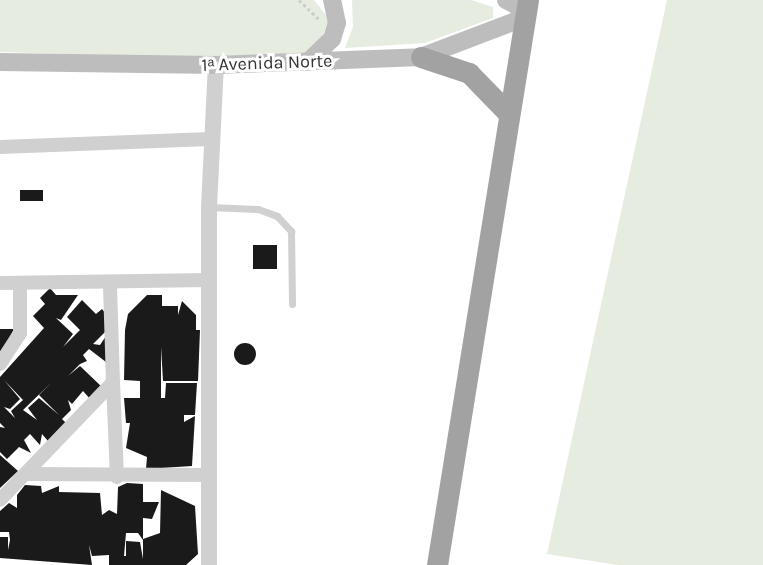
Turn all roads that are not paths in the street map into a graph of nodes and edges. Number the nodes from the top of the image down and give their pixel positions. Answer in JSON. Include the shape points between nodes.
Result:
{"nodes":[{"id":1,"x":332,"y":0,"type":"edge"},
{"id":2,"x":506,"y":0,"type":"edge"},
{"id":3,"x":527,"y":9,"type":"edge"},
{"id":4,"x":421,"y":57,"type":"junction"},
{"id":5,"x":0,"y":62,"type":"edge"},
{"id":6,"x":308,"y":62,"type":"junction"},
{"id":7,"x":216,"y":65,"type":"junction"},
{"id":8,"x":510,"y":114,"type":"junction"},
{"id":9,"x":210,"y":139,"type":"junction"},
{"id":10,"x":0,"y":147,"type":"edge"},
{"id":11,"x":209,"y":207,"type":"junction"},
{"id":12,"x":209,"y":280,"type":"junction"},
{"id":13,"x":0,"y":283,"type":"edge"},
{"id":14,"x":20,"y":283,"type":"junction"},
{"id":15,"x":110,"y":284,"type":"junction"},
{"id":16,"x":292,"y":304,"type":"dead end"},
{"id":17,"x":0,"y":364,"type":"edge"},
{"id":18,"x":113,"y":382,"type":"junction"},
{"id":19,"x":25,"y":474,"type":"junction"},
{"id":20,"x":209,"y":475,"type":"junction"},
{"id":21,"x":117,"y":477,"type":"junction"},
{"id":22,"x":0,"y":500,"type":"edge"},
{"id":23,"x":209,"y":565,"type":"edge"},
{"id":24,"x":436,"y":565,"type":"edge"}],
"edges":[{"from":1,"to":6,"type":"main road","via":[[337,22],[332,39]]},
{"from":2,"to":3,"type":"main road"},
{"from":3,"to":4,"type":"main road","name":"1ᵃ Avenida Norte"},
{"from":3,"to":8,"type":"highway"},
{"from":4,"to":6,"type":"main road","name":"1ᵃ Avenida Norte"},
{"from":4,"to":8,"type":"highway","via":[[469,73]]},
{"from":5,"to":7,"type":"main road","name":"1ᵃ Avenida Norte"},
{"from":6,"to":7,"type":"main road","name":"1ᵃ Avenida Norte"},
{"from":7,"to":9,"type":"street"},
{"from":8,"to":24,"type":"highway"},
{"from":9,"to":10,"type":"street"},
{"from":9,"to":11,"type":"street"},
{"from":11,"to":12,"type":"street"},
{"from":11,"to":16,"type":"lane","via":[[258,209],[277,216],[291,231]]},
{"from":12,"to":15,"type":"street"},
{"from":12,"to":20,"type":"street"},
{"from":13,"to":14,"type":"street"},
{"from":14,"to":15,"type":"street"},
{"from":14,"to":17,"type":"street","via":[[20,333]]},
{"from":15,"to":18,"type":"street"},
{"from":18,"to":19,"type":"street"},
{"from":18,"to":21,"type":"street"},
{"from":19,"to":21,"type":"street"},
{"from":19,"to":22,"type":"street"},
{"from":20,"to":21,"type":"street"},
{"from":20,"to":23,"type":"street"}]}
